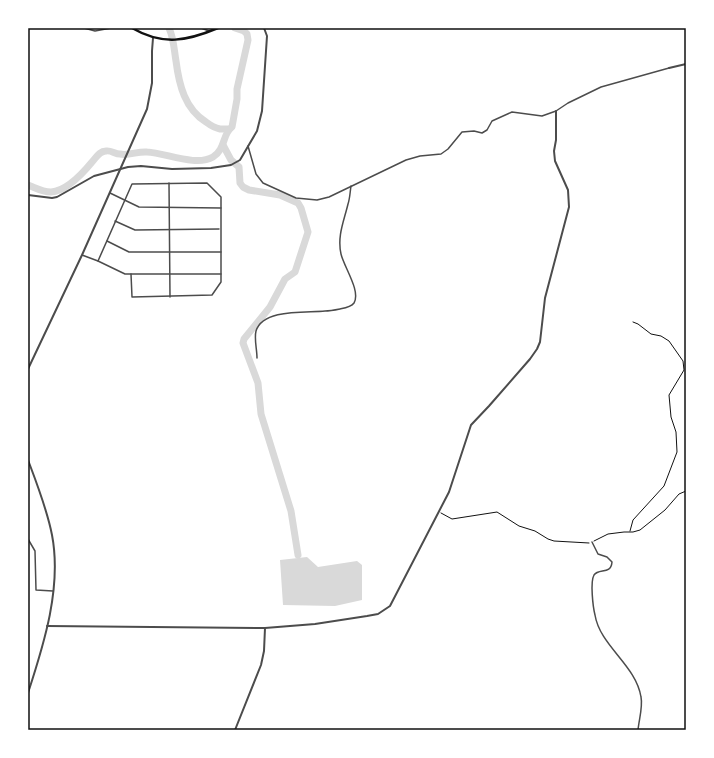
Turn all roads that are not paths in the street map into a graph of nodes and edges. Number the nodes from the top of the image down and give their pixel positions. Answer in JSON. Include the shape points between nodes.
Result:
{"nodes":[{"id":1,"x":84,"y":28,"type":"edge"},
{"id":2,"x":111,"y":28,"type":"edge"},
{"id":3,"x":132,"y":28,"type":"edge"},
{"id":4,"x":201,"y":28,"type":"edge"},
{"id":5,"x":218,"y":28,"type":"edge"},
{"id":6,"x":264,"y":28,"type":"edge"},
{"id":7,"x":210,"y":32,"type":"junction"},
{"id":8,"x":153,"y":38,"type":"junction"},
{"id":9,"x":686,"y":64,"type":"edge"},
{"id":10,"x":669,"y":68,"type":"joint"},
{"id":11,"x":556,"y":112,"type":"junction"},
{"id":12,"x":248,"y":146,"type":"junction"},
{"id":13,"x":169,"y":183,"type":"junction"},
{"id":14,"x":351,"y":186,"type":"junction"},
{"id":15,"x":109,"y":193,"type":"junction"},
{"id":16,"x":28,"y":195,"type":"edge"},
{"id":17,"x":124,"y":200,"type":"junction"},
{"id":18,"x":169,"y":207,"type":"junction"},
{"id":19,"x":220,"y":208,"type":"junction"},
{"id":20,"x":115,"y":221,"type":"junction"},
{"id":21,"x":220,"y":229,"type":"junction"},
{"id":22,"x":169,"y":230,"type":"junction"},
{"id":23,"x":106,"y":241,"type":"junction"},
{"id":24,"x":169,"y":251,"type":"junction"},
{"id":25,"x":221,"y":252,"type":"junction"},
{"id":26,"x":82,"y":255,"type":"junction"},
{"id":27,"x":98,"y":261,"type":"junction"},
{"id":28,"x":131,"y":274,"type":"junction"},
{"id":29,"x":170,"y":274,"type":"junction"},
{"id":30,"x":221,"y":274,"type":"junction"},
{"id":31,"x":170,"y":297,"type":"junction"},
{"id":32,"x":257,"y":358,"type":"dead end"},
{"id":33,"x":28,"y":369,"type":"edge"},
{"id":34,"x":28,"y":460,"type":"edge"},
{"id":35,"x":28,"y":539,"type":"edge"},
{"id":36,"x":592,"y":542,"type":"road end"},
{"id":37,"x":54,"y":591,"type":"junction"},
{"id":38,"x":48,"y":626,"type":"junction"},
{"id":39,"x":265,"y":628,"type":"junction"},
{"id":40,"x":28,"y":693,"type":"edge"},
{"id":41,"x":235,"y":730,"type":"edge"},
{"id":42,"x":638,"y":730,"type":"edge"}],
"edges":[{"from":1,"to":2,"type":"street","via":[[95,31]]},
{"from":3,"to":8,"type":"main road"},
{"from":4,"to":7,"type":"street"},
{"from":5,"to":7,"type":"main road"},
{"from":6,"to":12,"type":"street","via":[[267,36],[262,111],[257,131]]},
{"from":7,"to":8,"type":"main road","via":[[177,40]]},
{"from":8,"to":15,"type":"street","via":[[152,84],[147,109]]},
{"from":9,"to":10,"type":"street"},
{"from":10,"to":11,"type":"street","via":[[601,87]]},
{"from":11,"to":14,"type":"street","via":[[542,116],[512,112],[492,122],[482,133],[462,132],[441,154],[406,160]]},
{"from":11,"to":39,"type":"street","via":[[555,161],[568,190],[569,207],[545,298],[537,349],[471,425],[449,492],[390,606],[378,614],[315,624]]},
{"from":12,"to":14,"type":"street","via":[[256,174],[263,183],[296,198],[317,200]]},
{"from":12,"to":16,"type":"street","via":[[240,160],[227,166],[203,169],[128,167],[94,176],[57,197]]},
{"from":13,"to":17,"type":"street","via":[[132,184]]},
{"from":13,"to":18,"type":"street"},
{"from":13,"to":19,"type":"street","via":[[207,183],[221,197]]},
{"from":14,"to":32,"type":"street","via":[[341,227],[340,244],[344,264],[355,290],[355,301],[351,306],[343,308],[284,313],[264,321],[256,332]]},
{"from":15,"to":17,"type":"street"},
{"from":15,"to":26,"type":"street"},
{"from":17,"to":18,"type":"street","via":[[139,207]]},
{"from":17,"to":20,"type":"street"},
{"from":18,"to":19,"type":"street"},
{"from":18,"to":22,"type":"street"},
{"from":19,"to":21,"type":"street"},
{"from":20,"to":22,"type":"street","via":[[135,230]]},
{"from":20,"to":23,"type":"street"},
{"from":21,"to":22,"type":"street"},
{"from":21,"to":25,"type":"street"},
{"from":22,"to":24,"type":"street"},
{"from":23,"to":24,"type":"street","via":[[129,252]]},
{"from":23,"to":27,"type":"street"},
{"from":24,"to":25,"type":"street"},
{"from":24,"to":29,"type":"street"},
{"from":25,"to":30,"type":"street"},
{"from":26,"to":27,"type":"street"},
{"from":26,"to":33,"type":"street"},
{"from":27,"to":28,"type":"street","via":[[125,274]]},
{"from":28,"to":29,"type":"street"},
{"from":28,"to":31,"type":"street","via":[[132,297]]},
{"from":29,"to":30,"type":"street"},
{"from":29,"to":31,"type":"street"},
{"from":30,"to":31,"type":"street","via":[[221,282],[212,296]]},
{"from":34,"to":37,"type":"street","via":[[45,506],[52,536]]},
{"from":35,"to":37,"type":"street","via":[[35,551],[36,590]]},
{"from":36,"to":42,"type":"street","via":[[598,554],[612,562],[608,570],[593,576],[596,621],[631,673],[641,695]]},
{"from":37,"to":38,"type":"street"},
{"from":38,"to":39,"type":"street"},
{"from":38,"to":40,"type":"street"},
{"from":39,"to":41,"type":"street","via":[[261,665]]}]}
